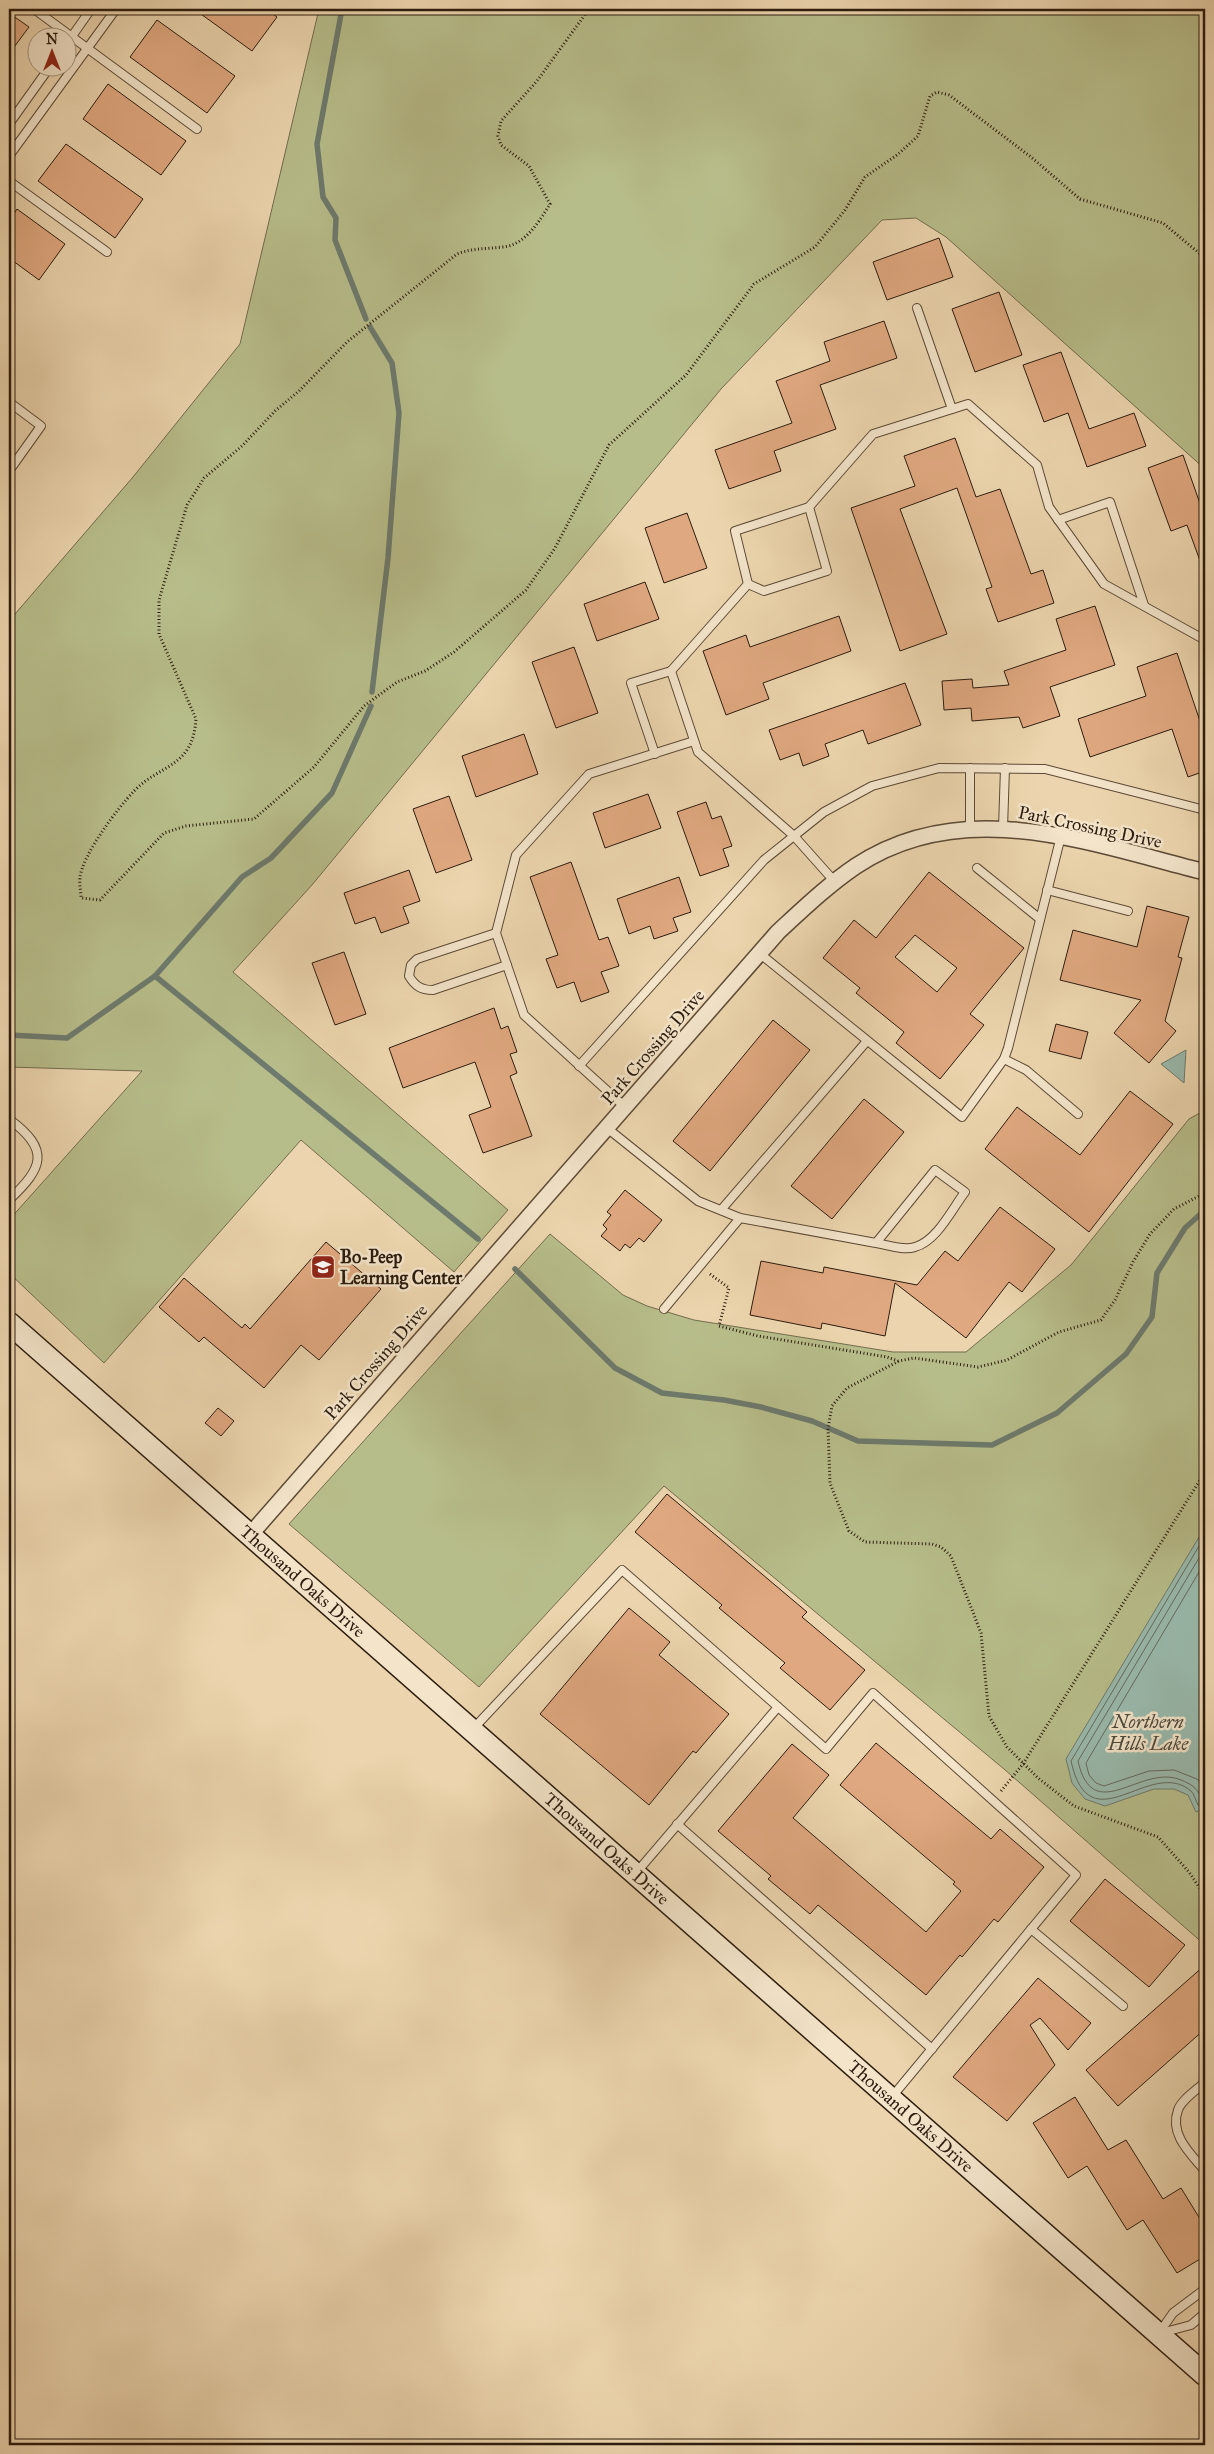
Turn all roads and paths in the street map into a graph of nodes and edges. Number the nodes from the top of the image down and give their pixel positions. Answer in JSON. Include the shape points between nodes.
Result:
{"nodes":[{"id":1,"x":34,"y":9,"type":"edge"},
{"id":2,"x":91,"y":9,"type":"edge"},
{"id":3,"x":116,"y":9,"type":"edge"},
{"id":4,"x":588,"y":9,"type":"edge"},
{"id":5,"x":56,"y":28,"type":"edge"},
{"id":6,"x":77,"y":28,"type":"edge"},
{"id":7,"x":78,"y":44,"type":"edge"},
{"id":8,"x":87,"y":48,"type":"junction"},
{"id":9,"x":42,"y":78,"type":"edge"},
{"id":10,"x":9,"y":124,"type":"edge"},
{"id":11,"x":197,"y":129,"type":"dead end"},
{"id":12,"x":9,"y":156,"type":"edge"},
{"id":13,"x":9,"y":181,"type":"edge"},
{"id":14,"x":107,"y":252,"type":"dead end"},
{"id":15,"x":1205,"y":258,"type":"edge"},
{"id":16,"x":917,"y":308,"type":"dead end"},
{"id":17,"x":9,"y":402,"type":"edge"},
{"id":18,"x":952,"y":409,"type":"junction"},
{"id":19,"x":9,"y":471,"type":"edge"},
{"id":20,"x":809,"y":507,"type":"junction"},
{"id":21,"x":1058,"y":520,"type":"junction"},
{"id":22,"x":748,"y":584,"type":"junction"},
{"id":23,"x":1144,"y":605,"type":"junction"},
{"id":24,"x":1205,"y":640,"type":"edge"},
{"id":25,"x":671,"y":671,"type":"junction"},
{"id":26,"x":694,"y":741,"type":"junction"},
{"id":27,"x":654,"y":754,"type":"junction"},
{"id":28,"x":970,"y":768,"type":"junction"},
{"id":29,"x":1005,"y":768,"type":"junction"},
{"id":30,"x":1205,"y":810,"type":"edge"},
{"id":31,"x":970,"y":828,"type":"junction"},
{"id":32,"x":1003,"y":828,"type":"junction"},
{"id":33,"x":794,"y":836,"type":"junction"},
{"id":34,"x":1061,"y":836,"type":"junction"},
{"id":35,"x":977,"y":868,"type":"dead end"},
{"id":36,"x":1205,"y":872,"type":"edge"},
{"id":37,"x":835,"y":882,"type":"junction"},
{"id":38,"x":1047,"y":890,"type":"junction"},
{"id":39,"x":1128,"y":911,"type":"dead end"},
{"id":40,"x":1040,"y":919,"type":"junction"},
{"id":41,"x":496,"y":934,"type":"junction"},
{"id":42,"x":759,"y":953,"type":"junction"},
{"id":43,"x":506,"y":965,"type":"junction"},
{"id":44,"x":867,"y":1041,"type":"junction"},
{"id":45,"x":1004,"y":1059,"type":"junction"},
{"id":46,"x":579,"y":1066,"type":"junction"},
{"id":47,"x":625,"y":1107,"type":"junction"},
{"id":48,"x":1078,"y":1114,"type":"dead end"},
{"id":49,"x":9,"y":1119,"type":"edge"},
{"id":50,"x":607,"y":1128,"type":"junction"},
{"id":51,"x":1205,"y":1193,"type":"edge"},
{"id":52,"x":9,"y":1200,"type":"edge"},
{"id":53,"x":720,"y":1210,"type":"junction"},
{"id":54,"x":740,"y":1218,"type":"junction"},
{"id":55,"x":876,"y":1243,"type":"junction"},
{"id":56,"x":700,"y":1266,"type":"junction"},
{"id":57,"x":664,"y":1309,"type":"dead end"},
{"id":58,"x":9,"y":1323,"type":"edge"},
{"id":59,"x":899,"y":1361,"type":"junction"},
{"id":60,"x":1205,"y":1472,"type":"edge"},
{"id":61,"x":250,"y":1535,"type":"junction"},
{"id":62,"x":778,"y":1707,"type":"junction"},
{"id":63,"x":471,"y":1730,"type":"junction"},
{"id":64,"x":1023,"y":1764,"type":"junction"},
{"id":65,"x":993,"y":1801,"type":"junction"},
{"id":66,"x":678,"y":1824,"type":"junction"},
{"id":67,"x":635,"y":1874,"type":"junction"},
{"id":68,"x":1205,"y":1896,"type":"edge"},
{"id":69,"x":1031,"y":1929,"type":"junction"},
{"id":70,"x":1123,"y":2006,"type":"dead end"},
{"id":71,"x":932,"y":2049,"type":"junction"},
{"id":72,"x":1205,"y":2082,"type":"edge"},
{"id":73,"x":891,"y":2098,"type":"junction"},
{"id":74,"x":1204,"y":2167,"type":"edge"},
{"id":75,"x":1205,"y":2289,"type":"edge"},
{"id":76,"x":1205,"y":2313,"type":"edge"},
{"id":77,"x":1159,"y":2334,"type":"junction"},
{"id":78,"x":1205,"y":2375,"type":"edge"}],
"edges":[{"from":1,"to":5,"type":"lane"},
{"from":2,"to":6,"type":"lane"},
{"from":3,"to":8,"type":"lane"},
{"from":4,"to":15,"type":"path","via":[[537,81],[501,121],[498,136],[501,145],[529,166],[550,204],[542,217],[520,243],[469,249],[457,254],[347,342],[242,446],[204,478],[187,505],[159,600],[159,634],[196,719],[195,733],[179,761],[135,790],[94,842],[80,877],[81,898],[100,900],[164,833],[186,826],[254,819],[314,767],[364,706],[398,682],[425,671],[454,652],[526,590],[555,548],[609,445],[686,375],[754,284],[815,247],[845,210],[865,177],[897,156],[918,136],[930,96],[937,92],[949,95],[1080,199],[1163,222]]},
{"from":7,"to":8,"type":"lane"},
{"from":8,"to":11,"type":"lane"},
{"from":8,"to":12,"type":"lane"},
{"from":9,"to":10,"type":"lane"},
{"from":13,"to":14,"type":"lane"},
{"from":16,"to":18,"type":"lane"},
{"from":17,"to":19,"type":"lane","via":[[41,426]]},
{"from":18,"to":20,"type":"lane","via":[[874,434]]},
{"from":18,"to":21,"type":"lane","via":[[968,404],[1037,465],[1049,507]]},
{"from":20,"to":22,"type":"lane","via":[[735,531]]},
{"from":20,"to":22,"type":"lane","via":[[827,570],[764,591]]},
{"from":21,"to":23,"type":"lane","via":[[1104,584]]},
{"from":21,"to":23,"type":"lane","via":[[1110,502]]},
{"from":22,"to":25,"type":"lane"},
{"from":23,"to":24,"type":"lane"},
{"from":25,"to":26,"type":"lane"},
{"from":25,"to":27,"type":"lane","via":[[631,683]]},
{"from":26,"to":27,"type":"lane"},
{"from":26,"to":33,"type":"lane","via":[[698,752]]},
{"from":27,"to":41,"type":"lane","via":[[589,774],[516,855]]},
{"from":28,"to":29,"type":"lane"},
{"from":28,"to":31,"type":"lane"},
{"from":28,"to":33,"type":"lane","via":[[939,768],[872,786],[824,812]]},
{"from":29,"to":30,"type":"lane","via":[[1045,769]]},
{"from":29,"to":32,"type":"lane"},
{"from":31,"to":32,"type":"street","name":"Park Crossing Drive"},
{"from":31,"to":37,"type":"street","name":"Park Crossing Drive","via":[[903,842],[857,865]]},
{"from":32,"to":34,"type":"street","name":"Park Crossing Drive"},
{"from":33,"to":37,"type":"lane"},
{"from":33,"to":46,"type":"lane","via":[[764,860]]},
{"from":34,"to":36,"type":"street","name":"Park Crossing Drive"},
{"from":34,"to":38,"type":"lane"},
{"from":35,"to":40,"type":"lane"},
{"from":37,"to":42,"type":"street","name":"Park Crossing Drive"},
{"from":38,"to":39,"type":"lane"},
{"from":38,"to":40,"type":"lane"},
{"from":40,"to":45,"type":"lane"},
{"from":41,"to":43,"type":"lane"},
{"from":41,"to":43,"type":"lane","via":[[417,959],[411,965],[409,976],[423,990],[433,990]]},
{"from":42,"to":44,"type":"lane"},
{"from":42,"to":47,"type":"street","name":"Park Crossing Drive"},
{"from":43,"to":46,"type":"lane","via":[[524,1016]]},
{"from":44,"to":45,"type":"lane","via":[[962,1117]]},
{"from":44,"to":53,"type":"lane"},
{"from":45,"to":48,"type":"lane","via":[[1026,1070]]},
{"from":46,"to":47,"type":"lane"},
{"from":47,"to":50,"type":"street","name":"Park Crossing Drive"},
{"from":49,"to":52,"type":"lane","via":[[31,1139],[37,1151],[37,1166],[27,1183]]},
{"from":50,"to":53,"type":"lane","via":[[698,1201]]},
{"from":50,"to":61,"type":"street","name":"Park Crossing Drive"},
{"from":51,"to":59,"type":"path","via":[[1174,1209],[1150,1234],[1112,1307],[1101,1320],[1059,1332],[1007,1360],[978,1367],[914,1358]]},
{"from":53,"to":54,"type":"lane"},
{"from":54,"to":55,"type":"lane"},
{"from":54,"to":56,"type":"lane"},
{"from":55,"to":55,"type":"lane","via":[[935,1170],[964,1192],[932,1236],[915,1247]]},
{"from":56,"to":57,"type":"lane"},
{"from":56,"to":59,"type":"path","via":[[729,1288],[719,1326]]},
{"from":58,"to":61,"type":"main road","name":"Thousand Oaks Drive"},
{"from":59,"to":64,"type":"path","via":[[847,1388],[832,1406],[828,1428],[830,1483],[850,1531],[865,1542],[932,1544],[951,1556],[981,1634],[989,1716],[1007,1747]]},
{"from":60,"to":64,"type":"path"},
{"from":61,"to":63,"type":"main road","name":"Thousand Oaks Drive"},
{"from":62,"to":63,"type":"lane","via":[[622,1570]]},
{"from":62,"to":65,"type":"lane","via":[[826,1749],[873,1693]]},
{"from":62,"to":66,"type":"lane"},
{"from":63,"to":67,"type":"main road","name":"Thousand Oaks Drive"},
{"from":64,"to":65,"type":"path"},
{"from":64,"to":68,"type":"path","via":[[1074,1806],[1158,1837]]},
{"from":65,"to":69,"type":"lane","via":[[1076,1875]]},
{"from":66,"to":67,"type":"lane"},
{"from":66,"to":71,"type":"lane"},
{"from":67,"to":73,"type":"main road","name":"Thousand Oaks Drive"},
{"from":69,"to":70,"type":"lane"},
{"from":69,"to":71,"type":"lane"},
{"from":71,"to":73,"type":"lane"},
{"from":72,"to":74,"type":"lane","via":[[1178,2109],[1176,2123],[1176,2132]]},
{"from":73,"to":77,"type":"main road","name":"Thousand Oaks Drive"},
{"from":75,"to":77,"type":"lane","via":[[1173,2313]]},
{"from":76,"to":77,"type":"lane","via":[[1191,2325]]},
{"from":77,"to":78,"type":"main road","name":"Thousand Oaks Drive"}]}
